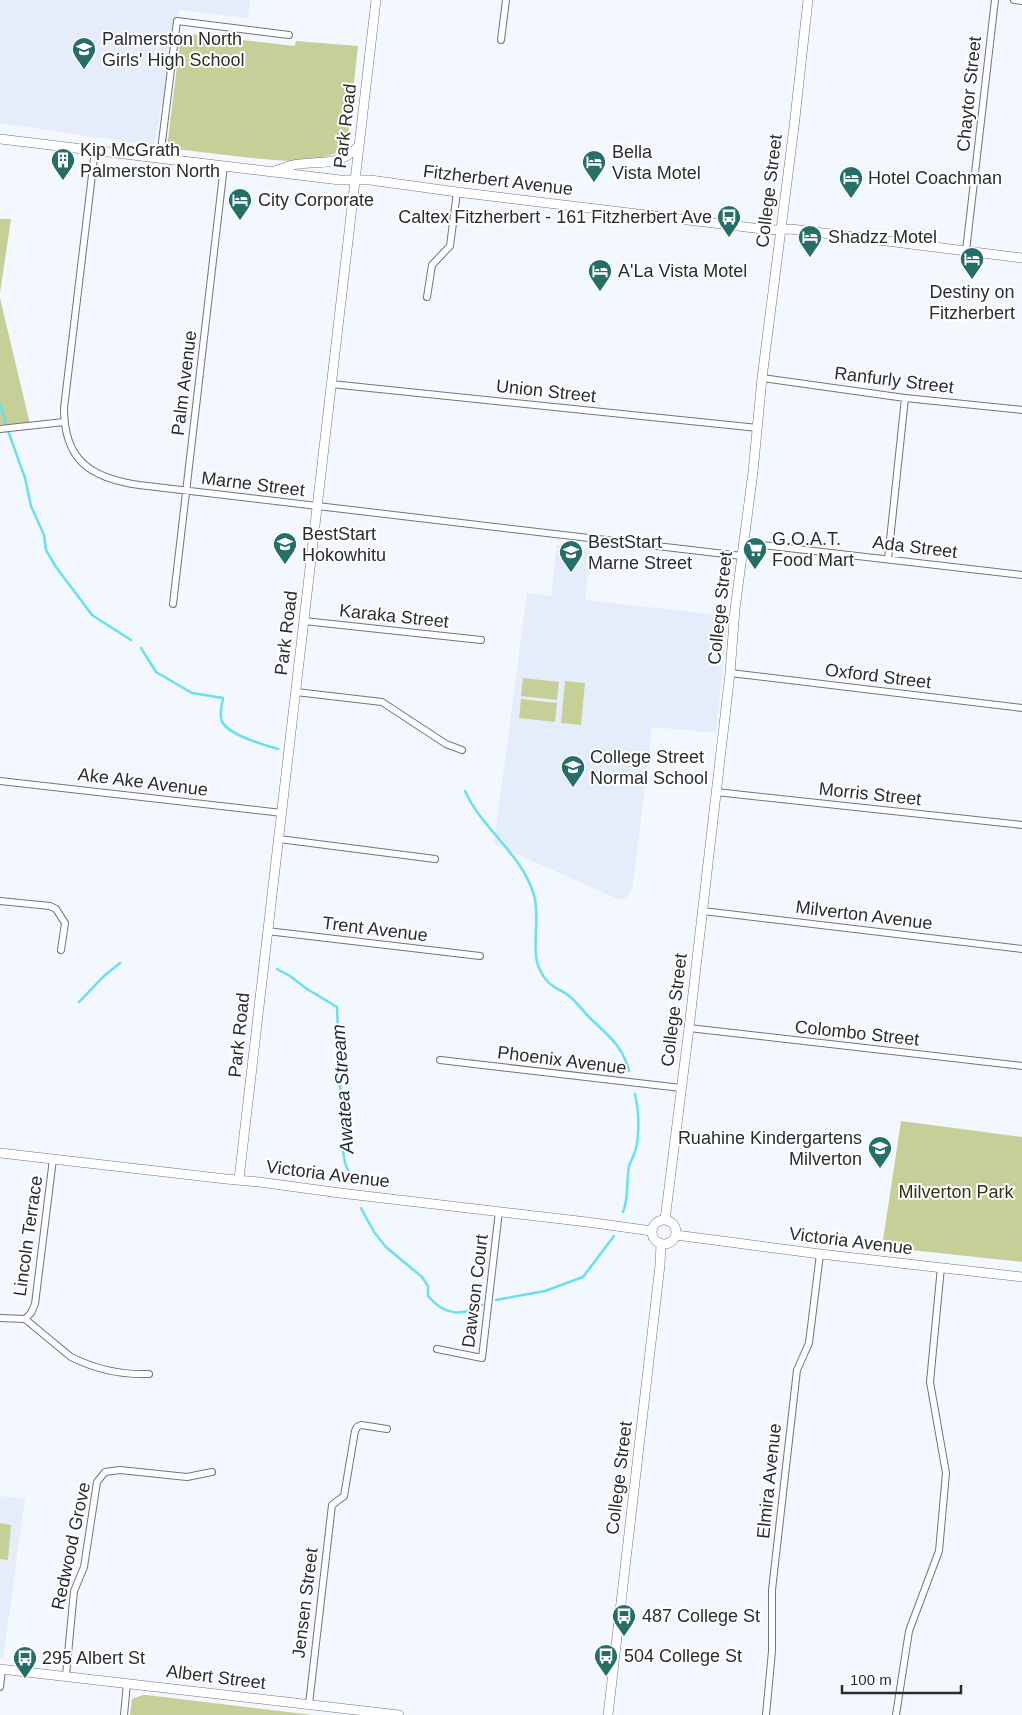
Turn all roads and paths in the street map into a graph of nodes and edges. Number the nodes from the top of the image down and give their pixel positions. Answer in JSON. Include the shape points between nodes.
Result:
{"nodes":[{"id":1,"x":376,"y":0,"type":"edge"},
{"id":2,"x":506,"y":0,"type":"edge"},
{"id":3,"x":808,"y":0,"type":"edge"},
{"id":4,"x":995,"y":0,"type":"edge"},
{"id":5,"x":1014,"y":0,"type":"edge"},
{"id":6,"x":1022,"y":1,"type":"edge"},
{"id":7,"x":289,"y":35,"type":"dead end"},
{"id":8,"x":501,"y":40,"type":"dead end"},
{"id":9,"x":0,"y":139,"type":"edge"},
{"id":10,"x":359,"y":146,"type":"junction"},
{"id":11,"x":95,"y":150,"type":"junction"},
{"id":12,"x":160,"y":158,"type":"junction"},
{"id":13,"x":224,"y":166,"type":"junction"},
{"id":14,"x":271,"y":171,"type":"junction"},
{"id":15,"x":354,"y":180,"type":"junction"},
{"id":16,"x":457,"y":192,"type":"junction"},
{"id":17,"x":780,"y":230,"type":"junction"},
{"id":18,"x":966,"y":251,"type":"junction"},
{"id":19,"x":1022,"y":258,"type":"edge"},
{"id":20,"x":427,"y":297,"type":"dead end"},
{"id":21,"x":762,"y":378,"type":"junction"},
{"id":22,"x":331,"y":384,"type":"junction"},
{"id":23,"x":905,"y":398,"type":"junction"},
{"id":24,"x":1022,"y":410,"type":"edge"},
{"id":25,"x":64,"y":422,"type":"junction"},
{"id":26,"x":758,"y":428,"type":"junction"},
{"id":27,"x":0,"y":429,"type":"edge"},
{"id":28,"x":186,"y":491,"type":"junction"},
{"id":29,"x":318,"y":506,"type":"junction"},
{"id":30,"x":744,"y":543,"type":"junction"},
{"id":31,"x":742,"y":556,"type":"junction"},
{"id":32,"x":888,"y":559,"type":"junction"},
{"id":33,"x":1022,"y":575,"type":"edge"},
{"id":34,"x":173,"y":604,"type":"dead end"},
{"id":35,"x":304,"y":621,"type":"junction"},
{"id":36,"x":481,"y":640,"type":"dead end"},
{"id":37,"x":730,"y":674,"type":"junction"},
{"id":38,"x":296,"y":692,"type":"junction"},
{"id":39,"x":1022,"y":708,"type":"edge"},
{"id":40,"x":462,"y":750,"type":"dead end"},
{"id":41,"x":0,"y":781,"type":"edge"},
{"id":42,"x":716,"y":792,"type":"junction"},
{"id":43,"x":282,"y":814,"type":"junction"},
{"id":44,"x":1022,"y":825,"type":"edge"},
{"id":45,"x":279,"y":840,"type":"junction"},
{"id":46,"x":435,"y":859,"type":"dead end"},
{"id":47,"x":0,"y":901,"type":"edge"},
{"id":48,"x":703,"y":911,"type":"junction"},
{"id":49,"x":267,"y":930,"type":"junction"},
{"id":50,"x":1022,"y":949,"type":"edge"},
{"id":51,"x":61,"y":950,"type":"dead end"},
{"id":52,"x":480,"y":956,"type":"dead end"},
{"id":53,"x":689,"y":1028,"type":"junction"},
{"id":54,"x":440,"y":1060,"type":"dead end"},
{"id":55,"x":1022,"y":1066,"type":"edge"},
{"id":56,"x":681,"y":1088,"type":"junction"},
{"id":57,"x":0,"y":1153,"type":"edge"},
{"id":58,"x":53,"y":1159,"type":"junction"},
{"id":59,"x":239,"y":1179,"type":"junction"},
{"id":60,"x":500,"y":1211,"type":"junction"},
{"id":61,"x":665,"y":1220,"type":"junction"},
{"id":62,"x":652,"y":1231,"type":"junction"},
{"id":63,"x":676,"y":1235,"type":"junction"},
{"id":64,"x":662,"y":1244,"type":"junction"},
{"id":65,"x":820,"y":1254,"type":"junction"},
{"id":66,"x":941,"y":1268,"type":"junction"},
{"id":67,"x":1022,"y":1277,"type":"edge"},
{"id":68,"x":0,"y":1318,"type":"edge"},
{"id":69,"x":25,"y":1318,"type":"junction"},
{"id":70,"x":436,"y":1349,"type":"dead end"},
{"id":71,"x":149,"y":1374,"type":"dead end"},
{"id":72,"x":387,"y":1429,"type":"dead end"},
{"id":73,"x":212,"y":1472,"type":"dead end"},
{"id":74,"x":1,"y":1669,"type":"edge"},
{"id":75,"x":66,"y":1675,"type":"junction"},
{"id":76,"x":127,"y":1683,"type":"junction"},
{"id":77,"x":0,"y":1687,"type":"edge"},
{"id":78,"x":309,"y":1704,"type":"junction"},
{"id":79,"x":124,"y":1715,"type":"edge"},
{"id":80,"x":399,"y":1715,"type":"edge"},
{"id":81,"x":608,"y":1715,"type":"edge"},
{"id":82,"x":766,"y":1715,"type":"edge"},
{"id":83,"x":896,"y":1715,"type":"edge"}],
"edges":[{"from":1,"to":10,"type":"street","name":"Park Road"},
{"from":2,"to":8,"type":"street"},
{"from":3,"to":17,"type":"street","name":"College Street"},
{"from":4,"to":18,"type":"street","name":"Chaytor Street"},
{"from":5,"to":6,"type":"street"},
{"from":7,"to":12,"type":"street","via":[[177,21]]},
{"from":9,"to":11,"type":"street","name":"Fitzherbert Avenue"},
{"from":10,"to":14,"type":"street","via":[[349,156],[334,161],[298,164]]},
{"from":10,"to":15,"type":"street","name":"Park Road"},
{"from":11,"to":12,"type":"street","name":"Fitzherbert Avenue"},
{"from":11,"to":25,"type":"street","name":"Marne Street"},
{"from":12,"to":13,"type":"street","name":"Fitzherbert Avenue"},
{"from":13,"to":14,"type":"street","name":"Fitzherbert Avenue"},
{"from":13,"to":28,"type":"street","name":"Palm Avenue"},
{"from":14,"to":15,"type":"street","name":"Fitzherbert Avenue"},
{"from":15,"to":16,"type":"street","name":"Fitzherbert Avenue"},
{"from":15,"to":22,"type":"street","name":"Park Road"},
{"from":16,"to":17,"type":"street","name":"Fitzherbert Avenue"},
{"from":16,"to":20,"type":"street","via":[[450,246],[432,265]]},
{"from":17,"to":18,"type":"street","name":"Fitzherbert Avenue"},
{"from":17,"to":21,"type":"street","name":"College Street"},
{"from":18,"to":19,"type":"street","name":"Fitzherbert Avenue"},
{"from":21,"to":23,"type":"street","name":"Ranfurly Street"},
{"from":21,"to":26,"type":"street","name":"College Street"},
{"from":22,"to":26,"type":"street","name":"Union Street"},
{"from":22,"to":29,"type":"street","name":"Park Road"},
{"from":23,"to":24,"type":"street","name":"Ranfurly Street"},
{"from":23,"to":32,"type":"street"},
{"from":25,"to":27,"type":"street"},
{"from":25,"to":28,"type":"street","name":"Marne Street","via":[[74,451],[98,476],[118,482]]},
{"from":26,"to":30,"type":"street","name":"College Street"},
{"from":28,"to":29,"type":"street","name":"Marne Street"},
{"from":28,"to":34,"type":"street","name":"Palm Avenue"},
{"from":29,"to":31,"type":"street","name":"Marne Street"},
{"from":29,"to":35,"type":"street","name":"Park Road"},
{"from":30,"to":31,"type":"street","name":"College Street"},
{"from":30,"to":32,"type":"street","name":"Ada Street"},
{"from":31,"to":37,"type":"street","name":"College Street"},
{"from":32,"to":33,"type":"street","name":"Ada Street"},
{"from":35,"to":36,"type":"street","name":"Karaka Street"},
{"from":35,"to":38,"type":"street","name":"Park Road"},
{"from":37,"to":39,"type":"street","name":"Oxford Street"},
{"from":37,"to":42,"type":"street","name":"College Street"},
{"from":38,"to":40,"type":"street","via":[[382,702],[446,744]]},
{"from":38,"to":43,"type":"street","name":"Park Road"},
{"from":41,"to":43,"type":"street","name":"Ake Ake Avenue"},
{"from":42,"to":44,"type":"street","name":"Morris Street"},
{"from":42,"to":48,"type":"street","name":"College Street"},
{"from":43,"to":45,"type":"street","name":"Park Road"},
{"from":45,"to":46,"type":"street"},
{"from":45,"to":49,"type":"street","name":"Park Road"},
{"from":47,"to":51,"type":"street","via":[[56,908],[65,923]]},
{"from":48,"to":50,"type":"street","name":"Milverton Avenue"},
{"from":48,"to":53,"type":"street","name":"College Street"},
{"from":49,"to":52,"type":"street","name":"Trent Avenue"},
{"from":49,"to":59,"type":"street","name":"Park Road"},
{"from":53,"to":55,"type":"street","name":"Colombo Street"},
{"from":53,"to":56,"type":"street","name":"College Street"},
{"from":54,"to":56,"type":"street","name":"Phoenix Avenue"},
{"from":56,"to":61,"type":"street","name":"College Street"},
{"from":57,"to":58,"type":"street","name":"Victoria Avenue"},
{"from":58,"to":59,"type":"street","name":"Victoria Avenue"},
{"from":58,"to":69,"type":"street","name":"Lincoln Terrace","via":[[36,1298],[31,1313]]},
{"from":59,"to":60,"type":"street","name":"Victoria Avenue"},
{"from":60,"to":62,"type":"street","name":"Victoria Avenue"},
{"from":60,"to":70,"type":"street","name":"Dawson Court","via":[[482,1358]]},
{"from":61,"to":62,"type":"street","via":[[656,1224]]},
{"from":61,"to":63,"type":"street","via":[[676,1227]]},
{"from":62,"to":64,"type":"street","via":[[654,1239]]},
{"from":63,"to":64,"type":"street","via":[[672,1242]]},
{"from":63,"to":65,"type":"street","name":"Victoria Avenue"},
{"from":64,"to":81,"type":"street","name":"College Street"},
{"from":65,"to":66,"type":"street","name":"Victoria Avenue"},
{"from":65,"to":82,"type":"street","name":"Elmira Avenue","via":[[808,1343],[797,1370],[772,1590],[772,1651]]},
{"from":66,"to":67,"type":"street","name":"Victoria Avenue"},
{"from":66,"to":83,"type":"street","via":[[930,1382],[946,1473],[941,1532],[939,1551],[909,1631]]},
{"from":68,"to":69,"type":"street","name":"Lincoln Terrace"},
{"from":69,"to":71,"type":"street","via":[[71,1357],[107,1370]]},
{"from":72,"to":78,"type":"street","name":"Jensen Street","via":[[357,1427],[344,1496],[332,1505]]},
{"from":73,"to":75,"type":"street","name":"Redwood Grove","via":[[187,1477],[120,1470],[105,1472],[97,1482],[84,1567],[74,1592]]},
{"from":74,"to":75,"type":"street","name":"Albert Street"},
{"from":74,"to":77,"type":"street"},
{"from":75,"to":76,"type":"street","name":"Albert Street"},
{"from":76,"to":78,"type":"street","name":"Albert Street"},
{"from":76,"to":79,"type":"street"},
{"from":78,"to":80,"type":"street","name":"Albert Street"}]}
